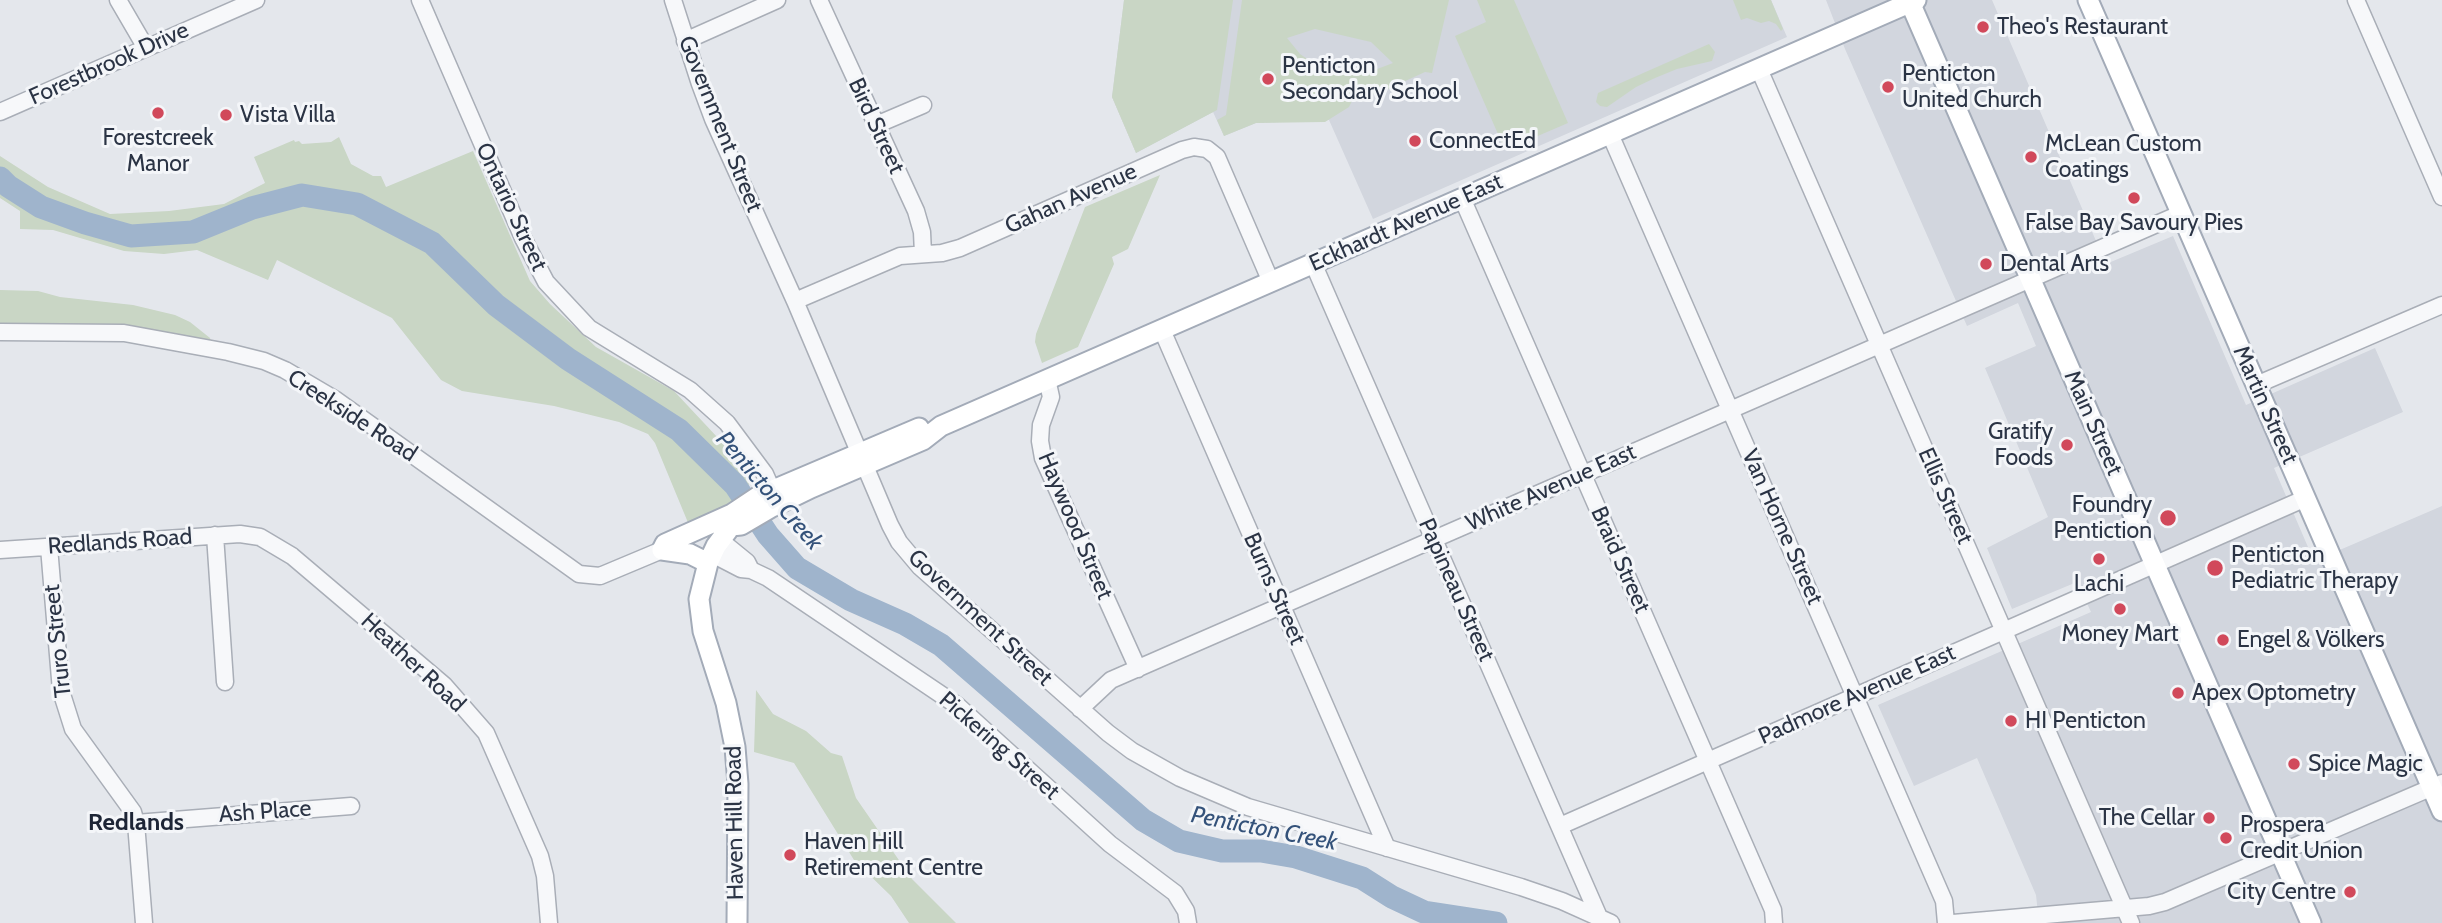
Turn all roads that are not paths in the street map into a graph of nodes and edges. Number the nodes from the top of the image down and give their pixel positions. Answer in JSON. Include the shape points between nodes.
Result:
{"nodes":[{"id":1,"x":118,"y":0,"type":"edge"},
{"id":2,"x":256,"y":0,"type":"edge"},
{"id":3,"x":420,"y":0,"type":"edge"},
{"id":4,"x":673,"y":0,"type":"edge"},
{"id":5,"x":777,"y":0,"type":"edge"},
{"id":6,"x":819,"y":0,"type":"edge"},
{"id":7,"x":2088,"y":0,"type":"edge"},
{"id":8,"x":2356,"y":0,"type":"edge"},
{"id":9,"x":1912,"y":1,"type":"edge"},
{"id":10,"x":685,"y":41,"type":"junction"},
{"id":11,"x":146,"y":48,"type":"junction"},
{"id":12,"x":1759,"y":69,"type":"junction"},
{"id":13,"x":923,"y":105,"type":"dead end"},
{"id":14,"x":0,"y":112,"type":"edge"},
{"id":15,"x":876,"y":125,"type":"junction"},
{"id":16,"x":1610,"y":134,"type":"junction"},
{"id":17,"x":2438,"y":176,"type":"edge"},
{"id":18,"x":2442,"y":197,"type":"edge"},
{"id":19,"x":1462,"y":198,"type":"junction"},
{"id":20,"x":2182,"y":213,"type":"junction"},
{"id":21,"x":923,"y":254,"type":"junction"},
{"id":22,"x":1313,"y":264,"type":"junction"},
{"id":23,"x":2031,"y":279,"type":"junction"},
{"id":24,"x":1271,"y":282,"type":"junction"},
{"id":25,"x":795,"y":301,"type":"junction"},
{"id":26,"x":2442,"y":305,"type":"edge"},
{"id":27,"x":1162,"y":330,"type":"junction"},
{"id":28,"x":0,"y":332,"type":"edge"},
{"id":29,"x":1879,"y":345,"type":"junction"},
{"id":30,"x":1047,"y":379,"type":"junction"},
{"id":31,"x":2256,"y":385,"type":"junction"},
{"id":32,"x":1731,"y":410,"type":"junction"},
{"id":33,"x":863,"y":458,"type":"junction"},
{"id":34,"x":1582,"y":475,"type":"junction"},
{"id":35,"x":767,"y":498,"type":"junction"},
{"id":36,"x":2306,"y":498,"type":"junction"},
{"id":37,"x":240,"y":534,"type":"joint"},
{"id":38,"x":215,"y":535,"type":"junction"},
{"id":39,"x":724,"y":537,"type":"junction"},
{"id":40,"x":1434,"y":540,"type":"junction"},
{"id":41,"x":50,"y":547,"type":"junction"},
{"id":42,"x":662,"y":550,"type":"junction"},
{"id":43,"x":0,"y":551,"type":"edge"},
{"id":44,"x":2155,"y":564,"type":"junction"},
{"id":45,"x":1282,"y":606,"type":"junction"},
{"id":46,"x":2004,"y":630,"type":"junction"},
{"id":47,"x":1138,"y":669,"type":"junction"},
{"id":48,"x":225,"y":682,"type":"dead end"},
{"id":49,"x":1856,"y":695,"type":"junction"},
{"id":50,"x":1080,"y":709,"type":"junction"},
{"id":51,"x":1707,"y":761,"type":"junction"},
{"id":52,"x":2437,"y":785,"type":"edge"},
{"id":53,"x":351,"y":806,"type":"dead end"},
{"id":54,"x":2442,"y":811,"type":"edge"},
{"id":55,"x":136,"y":823,"type":"junction"},
{"id":56,"x":1560,"y":826,"type":"junction"},
{"id":57,"x":1387,"y":848,"type":"junction"},
{"id":58,"x":2281,"y":853,"type":"junction"},
{"id":59,"x":2128,"y":916,"type":"edge"},
{"id":60,"x":1605,"y":920,"type":"edge"},
{"id":61,"x":144,"y":923,"type":"edge"},
{"id":62,"x":549,"y":923,"type":"edge"},
{"id":63,"x":737,"y":923,"type":"edge"},
{"id":64,"x":1188,"y":923,"type":"edge"},
{"id":65,"x":1774,"y":923,"type":"edge"},
{"id":66,"x":1946,"y":923,"type":"edge"},
{"id":67,"x":1953,"y":923,"type":"edge"},
{"id":68,"x":2311,"y":923,"type":"edge"}],
"edges":[{"from":1,"to":11,"type":"street"},
{"from":2,"to":11,"type":"street","name":"Forestbrook Drive"},
{"from":3,"to":35,"type":"street","name":"Ontario Street","via":[[546,282],[589,328],[690,390],[727,423],[765,474]]},
{"from":4,"to":10,"type":"street","name":"Government Street"},
{"from":5,"to":10,"type":"street"},
{"from":6,"to":15,"type":"street","name":"Bird Street"},
{"from":7,"to":20,"type":"main road","name":"Martin Street"},
{"from":8,"to":17,"type":"street"},
{"from":9,"to":12,"type":"main road","name":"Eckhardt Avenue East"},
{"from":9,"to":23,"type":"main road","name":"Main Street"},
{"from":10,"to":25,"type":"street","name":"Government Street","via":[[713,119]]},
{"from":11,"to":14,"type":"street","name":"Forestbrook Drive"},
{"from":12,"to":16,"type":"main road","name":"Eckhardt Avenue East"},
{"from":12,"to":29,"type":"street","name":"Ellis Street"},
{"from":13,"to":15,"type":"street"},
{"from":15,"to":21,"type":"street","name":"Bird Street","via":[[920,222]]},
{"from":16,"to":19,"type":"main road","name":"Eckhardt Avenue East"},
{"from":16,"to":32,"type":"street","name":"Van Horne Street"},
{"from":17,"to":18,"type":"street"},
{"from":19,"to":22,"type":"main road","name":"Eckhardt Avenue East"},
{"from":19,"to":34,"type":"street","name":"Braid Street"},
{"from":20,"to":23,"type":"street","name":"White Avenue East"},
{"from":20,"to":31,"type":"main road","name":"Martin Street"},
{"from":21,"to":24,"type":"street","name":"Gahan Avenue","via":[[960,248],[1182,150],[1201,147],[1220,162]]},
{"from":21,"to":25,"type":"street","name":"Gahan Avenue","via":[[889,261]]},
{"from":22,"to":24,"type":"main road","name":"Eckhardt Avenue East"},
{"from":22,"to":40,"type":"street","name":"Papineau Street"},
{"from":23,"to":29,"type":"street","name":"White Avenue East"},
{"from":23,"to":44,"type":"main road","name":"Main Street"},
{"from":24,"to":27,"type":"main road","name":"Eckhardt Avenue East"},
{"from":25,"to":33,"type":"street","name":"Government Street"},
{"from":26,"to":31,"type":"street"},
{"from":27,"to":30,"type":"main road","name":"Eckhardt Avenue East"},
{"from":27,"to":45,"type":"street","name":"Burns Street"},
{"from":28,"to":42,"type":"street","name":"Creekside Road","via":[[124,333],[264,361],[336,400],[569,568],[589,577],[600,576]]},
{"from":29,"to":32,"type":"street","name":"White Avenue East"},
{"from":29,"to":46,"type":"street","name":"Ellis Street"},
{"from":30,"to":33,"type":"main road","name":"Eckhardt Avenue East","via":[[941,426],[918,428]]},
{"from":30,"to":47,"type":"street","name":"Haywood Street","via":[[1051,397],[1041,425],[1043,458]]},
{"from":31,"to":36,"type":"main road","name":"Martin Street"},
{"from":32,"to":34,"type":"street","name":"White Avenue East"},
{"from":32,"to":49,"type":"street","name":"Van Horne Street"},
{"from":33,"to":35,"type":"main road","name":"Eckhardt Avenue East"},
{"from":33,"to":50,"type":"street","name":"Government Street","via":[[899,542],[920,567]]},
{"from":34,"to":40,"type":"street","name":"White Avenue East"},
{"from":34,"to":51,"type":"street","name":"Braid Street"},
{"from":35,"to":39,"type":"main road","name":"Eckhardt Avenue East"},
{"from":36,"to":44,"type":"street","name":"Padmore Avenue East"},
{"from":36,"to":52,"type":"main road","name":"Martin Street"},
{"from":37,"to":38,"type":"street","name":"Redlands Road"},
{"from":37,"to":62,"type":"street","name":"Heather Road","via":[[260,537],[292,556],[444,685],[486,733],[540,856]]},
{"from":38,"to":41,"type":"street","name":"Redlands Road"},
{"from":38,"to":48,"type":"street"},
{"from":39,"to":42,"type":"main road","name":"Eckhardt Avenue East","via":[[665,544]]},
{"from":39,"to":42,"type":"main road","via":[[690,554]]},
{"from":39,"to":63,"type":"main road","name":"Haven Hill Road","via":[[699,599],[729,714],[737,765]]},
{"from":39,"to":64,"type":"street","name":"Pickering Street","via":[[751,569],[958,706],[1110,844],[1175,894],[1183,903]]},
{"from":40,"to":45,"type":"street","name":"White Avenue East"},
{"from":40,"to":56,"type":"street","name":"Papineau Street"},
{"from":41,"to":43,"type":"street","name":"Redlands Road"},
{"from":41,"to":55,"type":"street","name":"Truro Street","via":[[58,668],[66,712]]},
{"from":44,"to":46,"type":"street","name":"Padmore Avenue East"},
{"from":44,"to":58,"type":"main road","name":"Main Street"},
{"from":45,"to":47,"type":"street","name":"White Avenue East"},
{"from":45,"to":57,"type":"street","name":"Burns Street"},
{"from":46,"to":49,"type":"street","name":"Padmore Avenue East"},
{"from":46,"to":59,"type":"street","name":"Ellis Street"},
{"from":47,"to":50,"type":"street","name":"White Avenue East","via":[[1103,685]]},
{"from":49,"to":51,"type":"street","name":"Padmore Avenue East"},
{"from":49,"to":66,"type":"street","name":"Van Horne Street","via":[[1944,901]]},
{"from":50,"to":57,"type":"street","name":"Government Street","via":[[1132,751],[1218,796]]},
{"from":51,"to":56,"type":"street","name":"Padmore Avenue East"},
{"from":51,"to":65,"type":"street","name":"Braid Street","via":[[1773,910]]},
{"from":52,"to":54,"type":"main road","name":"Martin Street"},
{"from":52,"to":58,"type":"street"},
{"from":53,"to":55,"type":"street","name":"Ash Place"},
{"from":55,"to":61,"type":"street","name":"Truro Street"},
{"from":56,"to":60,"type":"street","name":"Papineau Street"},
{"from":57,"to":60,"type":"street","name":"Government Street","via":[[1531,891]]},
{"from":58,"to":59,"type":"street"},
{"from":58,"to":68,"type":"main road","name":"Main Street"},
{"from":59,"to":67,"type":"street"}]}
